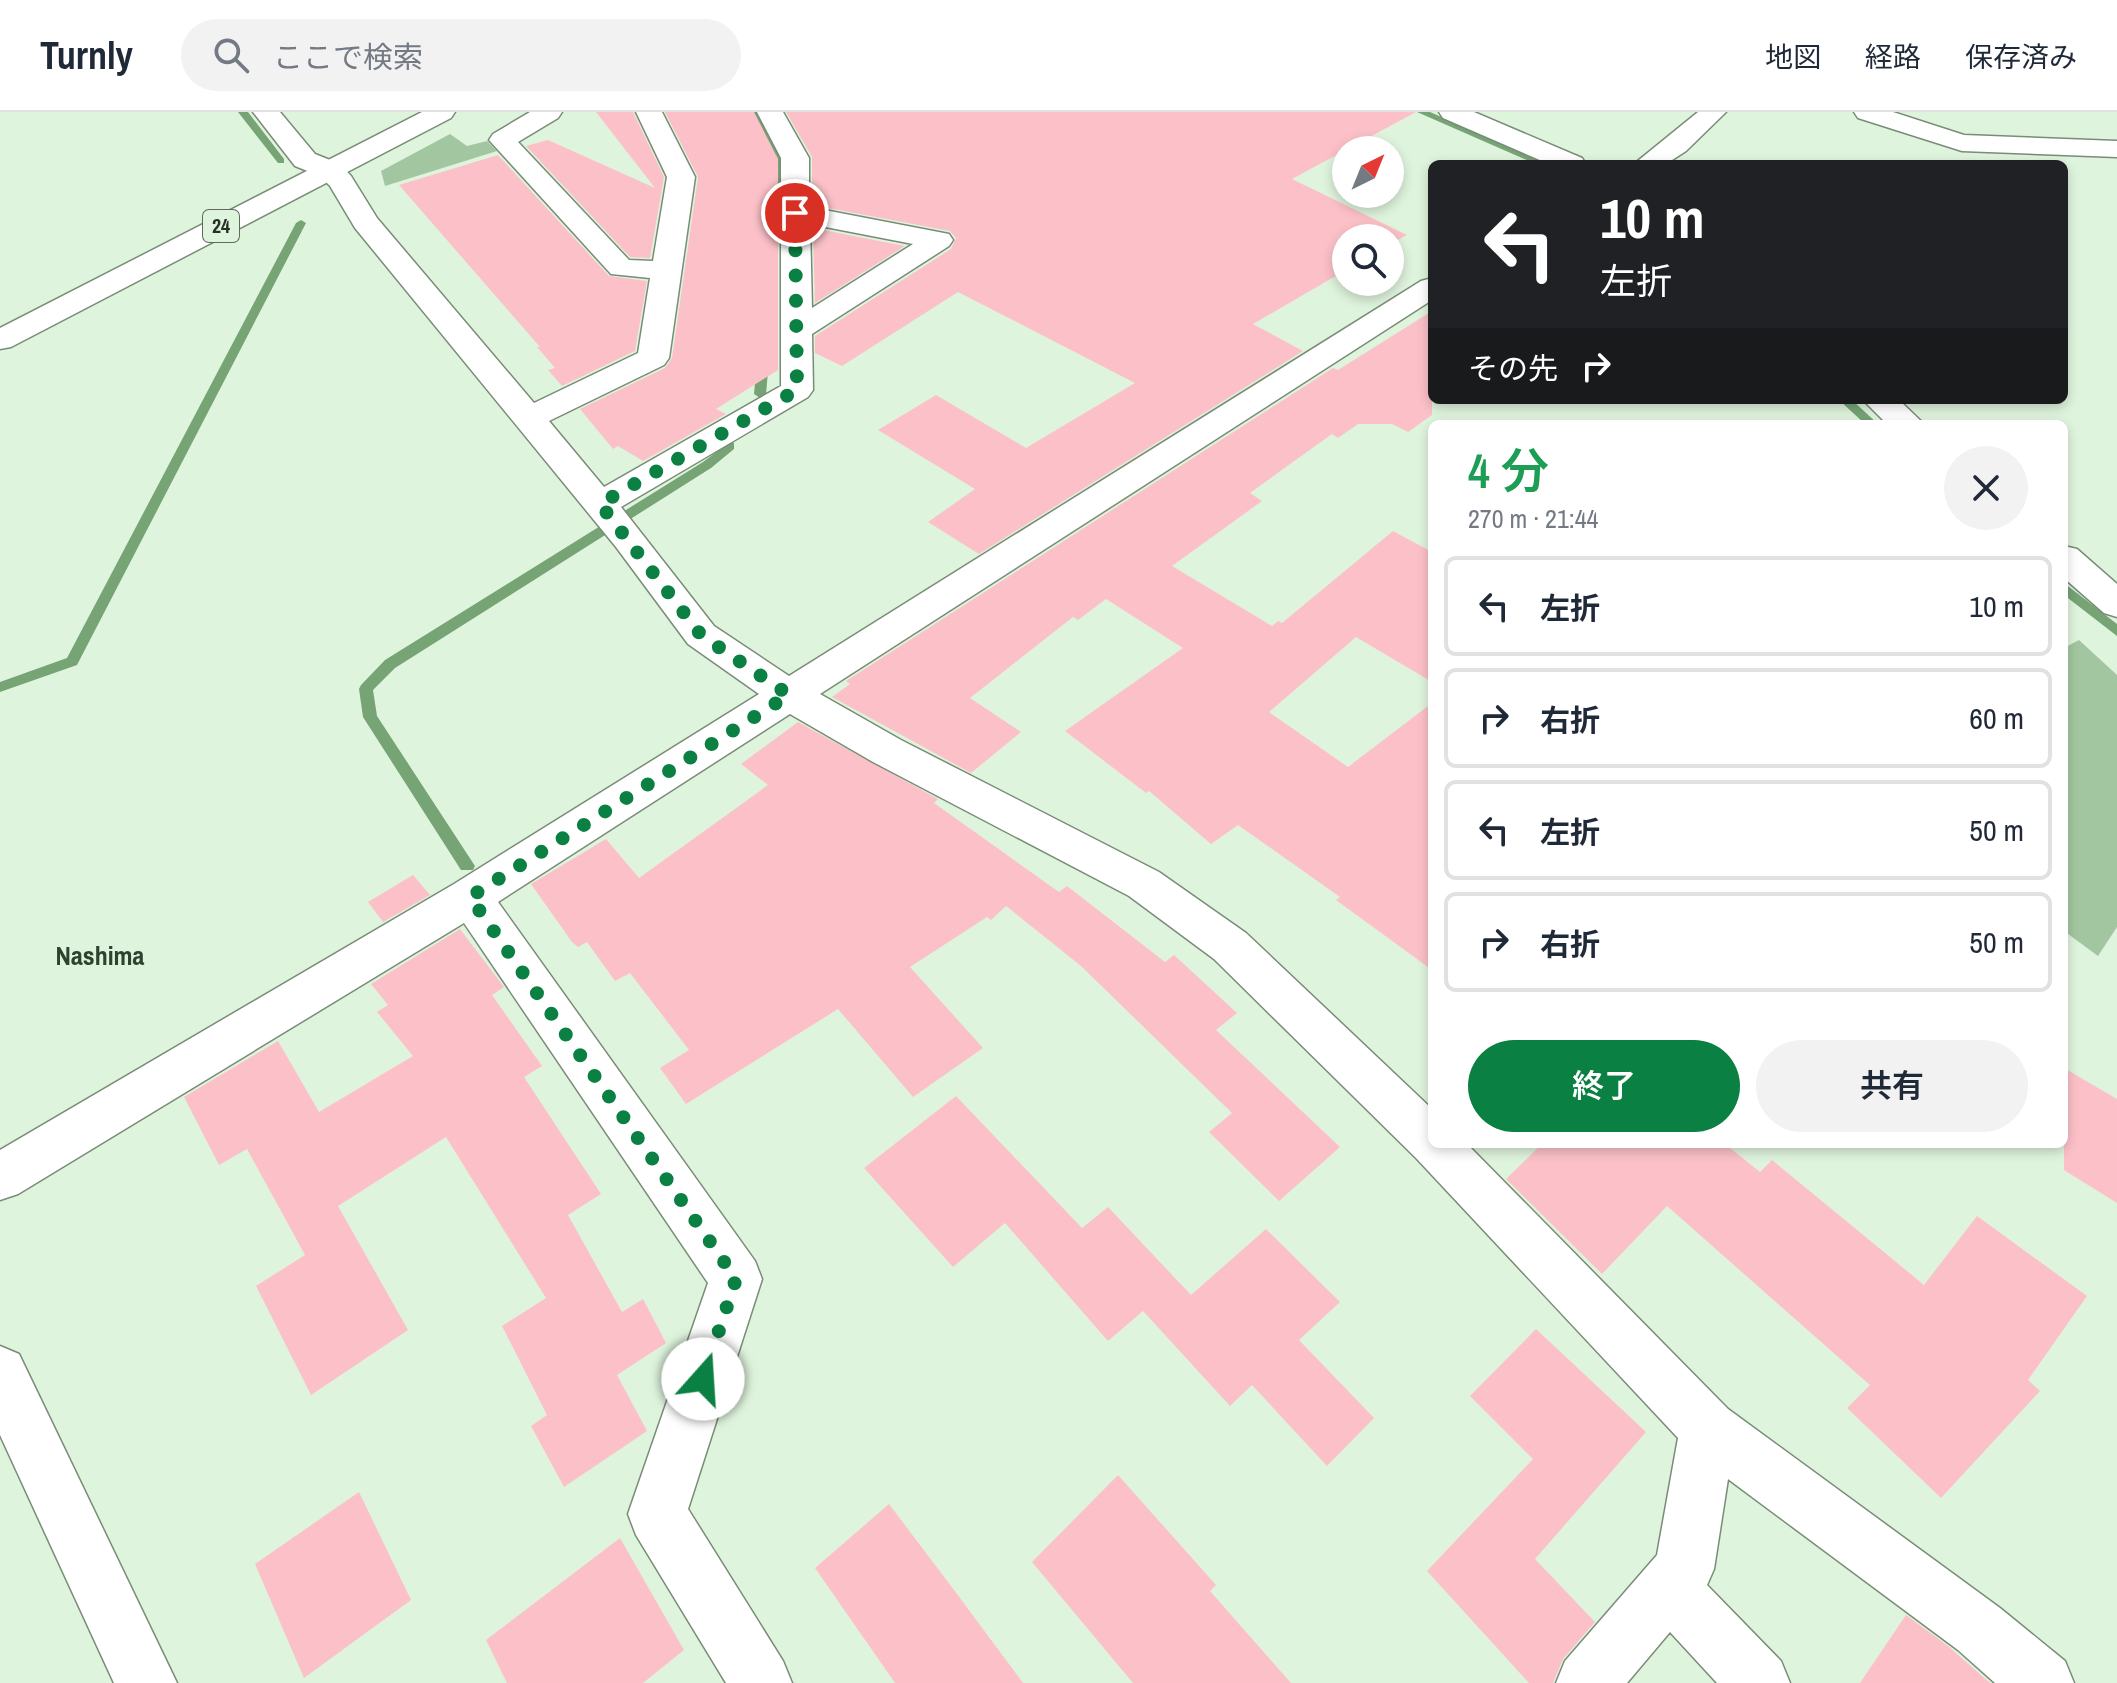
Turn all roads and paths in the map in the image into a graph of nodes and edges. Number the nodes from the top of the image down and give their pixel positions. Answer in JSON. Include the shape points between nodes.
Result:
{"nodes":[{"id":1,"x":266,"y":112,"type":"edge"},
{"id":2,"x":442,"y":112,"type":"edge"},
{"id":3,"x":549,"y":112,"type":"edge"},
{"id":4,"x":649,"y":112,"type":"edge"},
{"id":5,"x":770,"y":112,"type":"edge"},
{"id":6,"x":1452,"y":112,"type":"edge"},
{"id":7,"x":1713,"y":112,"type":"edge"},
{"id":8,"x":1867,"y":112,"type":"edge"},
{"id":9,"x":2117,"y":149,"type":"edge"},
{"id":10,"x":1563,"y":160,"type":"edge"},
{"id":11,"x":1654,"y":160,"type":"edge"},
{"id":12,"x":330,"y":170,"type":"junction"},
{"id":13,"x":795,"y":213,"type":"junction"},
{"id":14,"x":666,"y":270,"type":"junction"},
{"id":15,"x":1428,"y":290,"type":"edge"},
{"id":16,"x":796,"y":331,"type":"junction"},
{"id":17,"x":0,"y":340,"type":"edge"},
{"id":18,"x":1884,"y":404,"type":"edge"},
{"id":19,"x":528,"y":419,"type":"junction"},
{"id":20,"x":1902,"y":420,"type":"edge"},
{"id":21,"x":612,"y":519,"type":"junction"},
{"id":22,"x":2068,"y":561,"type":"edge"},
{"id":23,"x":2117,"y":604,"type":"edge"},
{"id":24,"x":789,"y":695,"type":"junction"},
{"id":25,"x":470,"y":897,"type":"junction"},
{"id":26,"x":1428,"y":1138,"type":"edge"},
{"id":27,"x":1438,"y":1148,"type":"edge"},
{"id":28,"x":0,"y":1177,"type":"edge"},
{"id":29,"x":0,"y":1373,"type":"edge"},
{"id":30,"x":1708,"y":1429,"type":"junction"},
{"id":31,"x":1669,"y":1588,"type":"junction"},
{"id":32,"x":146,"y":1683,"type":"edge"},
{"id":33,"x":761,"y":1683,"type":"edge"},
{"id":34,"x":1587,"y":1683,"type":"edge"},
{"id":35,"x":1759,"y":1683,"type":"edge"},
{"id":36,"x":2043,"y":1683,"type":"edge"}],
"edges":[{"from":1,"to":12,"type":"main road","via":[[305,160]]},
{"from":2,"to":12,"type":"main road","number":"24"},
{"from":3,"to":14,"type":"main road","via":[[502,140],[621,268]]},
{"from":4,"to":14,"type":"main road","via":[[681,177]]},
{"from":5,"to":13,"type":"main road","via":[[795,158]]},
{"from":6,"to":10,"type":"main road"},
{"from":7,"to":11,"type":"main road"},
{"from":8,"to":9,"type":"main road","via":[[1962,143]]},
{"from":12,"to":17,"type":"main road","number":"24"},
{"from":12,"to":19,"type":"main road","via":[[365,222]]},
{"from":13,"to":16,"type":"main road"},
{"from":13,"to":16,"type":"main road","via":[[939,240]]},
{"from":14,"to":19,"type":"main road","via":[[653,358]]},
{"from":15,"to":24,"type":"main road"},
{"from":16,"to":21,"type":"main road","via":[[797,390],[728,432]]},
{"from":18,"to":20,"type":"main road"},
{"from":19,"to":21,"type":"main road"},
{"from":21,"to":24,"type":"main road","via":[[701,635]]},
{"from":22,"to":23,"type":"main road"},
{"from":24,"to":25,"type":"main road"},
{"from":24,"to":26,"type":"main road","via":[[1144,884],[1230,946]]},
{"from":25,"to":28,"type":"main road"},
{"from":25,"to":33,"type":"main road","via":[[736,1279],[657,1514]]},
{"from":27,"to":30,"type":"main road"},
{"from":29,"to":32,"type":"main road"},
{"from":30,"to":31,"type":"main road","via":[[1684,1569]]},
{"from":30,"to":36,"type":"main road","via":[[1979,1629]]},
{"from":31,"to":34,"type":"main road"},
{"from":31,"to":35,"type":"main road"}]}
